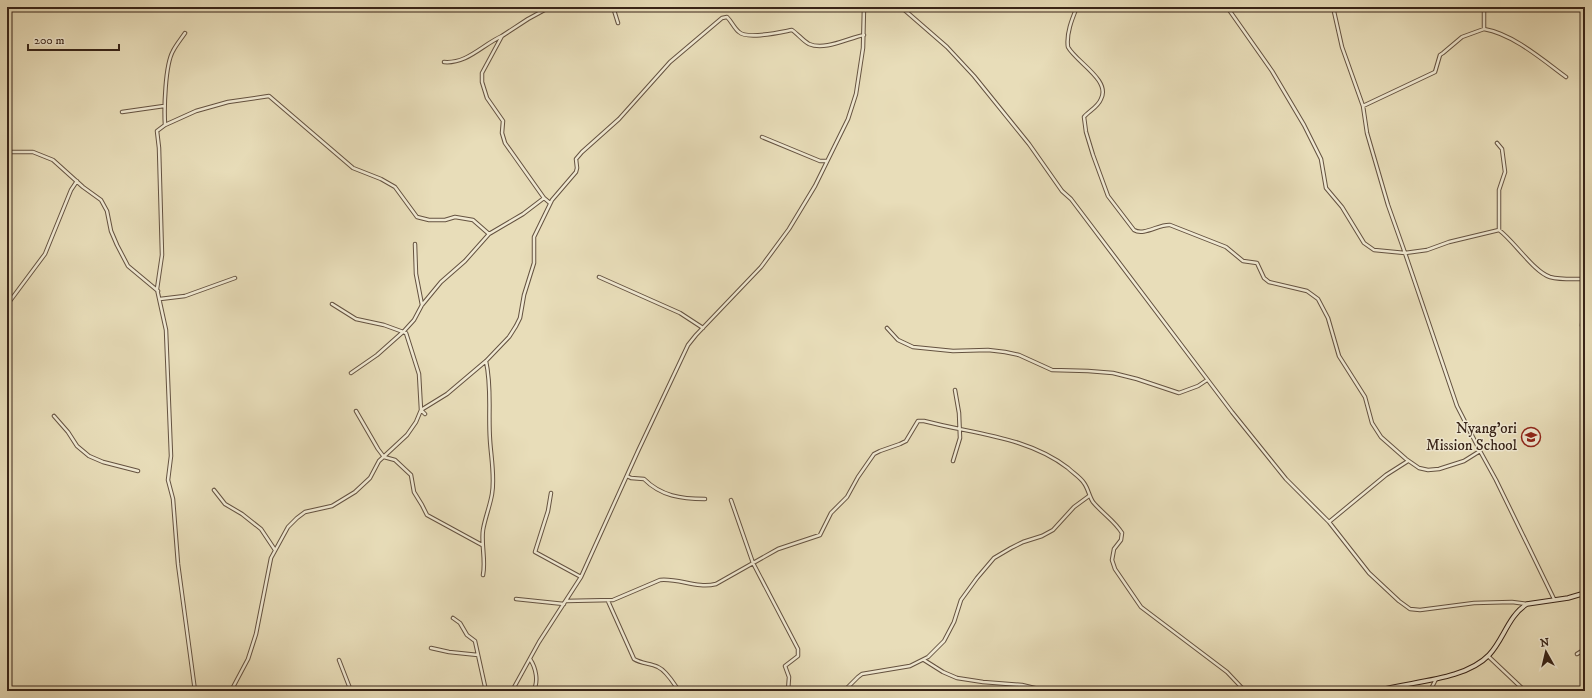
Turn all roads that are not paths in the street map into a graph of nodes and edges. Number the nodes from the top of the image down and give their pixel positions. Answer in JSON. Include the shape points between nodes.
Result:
{"nodes":[{"id":1,"x":550,"y":7,"type":"edge"},
{"id":2,"x":613,"y":7,"type":"edge"},
{"id":3,"x":864,"y":7,"type":"edge"},
{"id":4,"x":900,"y":7,"type":"edge"},
{"id":5,"x":1077,"y":7,"type":"edge"},
{"id":6,"x":1227,"y":7,"type":"edge"},
{"id":7,"x":1333,"y":7,"type":"edge"},
{"id":8,"x":1484,"y":7,"type":"edge"},
{"id":9,"x":618,"y":22,"type":"dead end"},
{"id":10,"x":1484,"y":29,"type":"junction"},
{"id":11,"x":185,"y":33,"type":"dead end"},
{"id":12,"x":864,"y":35,"type":"junction"},
{"id":13,"x":502,"y":36,"type":"junction"},
{"id":14,"x":444,"y":62,"type":"dead end"},
{"id":15,"x":1566,"y":77,"type":"dead end"},
{"id":16,"x":164,"y":106,"type":"junction"},
{"id":17,"x":1364,"y":106,"type":"junction"},
{"id":18,"x":122,"y":112,"type":"dead end"},
{"id":19,"x":165,"y":125,"type":"junction"},
{"id":20,"x":762,"y":137,"type":"dead end"},
{"id":21,"x":1497,"y":143,"type":"dead end"},
{"id":22,"x":7,"y":152,"type":"edge"},
{"id":23,"x":826,"y":161,"type":"junction"},
{"id":24,"x":77,"y":181,"type":"junction"},
{"id":25,"x":544,"y":198,"type":"junction"},
{"id":26,"x":550,"y":203,"type":"junction"},
{"id":27,"x":1499,"y":230,"type":"junction"},
{"id":28,"x":489,"y":234,"type":"junction"},
{"id":29,"x":415,"y":244,"type":"dead end"},
{"id":30,"x":1405,"y":253,"type":"junction"},
{"id":31,"x":599,"y":277,"type":"dead end"},
{"id":32,"x":235,"y":278,"type":"dead end"},
{"id":33,"x":1585,"y":280,"type":"edge"},
{"id":34,"x":158,"y":291,"type":"junction"},
{"id":35,"x":160,"y":299,"type":"junction"},
{"id":36,"x":332,"y":304,"type":"dead end"},
{"id":37,"x":7,"y":305,"type":"edge"},
{"id":38,"x":422,"y":305,"type":"junction"},
{"id":39,"x":1582,"y":326,"type":"dead end"},
{"id":40,"x":703,"y":328,"type":"junction"},
{"id":41,"x":887,"y":328,"type":"dead end"},
{"id":42,"x":404,"y":331,"type":"junction"},
{"id":43,"x":486,"y":361,"type":"junction"},
{"id":44,"x":351,"y":373,"type":"dead end"},
{"id":45,"x":1207,"y":380,"type":"junction"},
{"id":46,"x":955,"y":390,"type":"dead end"},
{"id":47,"x":421,"y":410,"type":"junction"},
{"id":48,"x":356,"y":411,"type":"dead end"},
{"id":49,"x":425,"y":414,"type":"dead end"},
{"id":50,"x":54,"y":416,"type":"dead end"},
{"id":51,"x":959,"y":429,"type":"junction"},
{"id":52,"x":1480,"y":452,"type":"junction"},
{"id":53,"x":384,"y":457,"type":"junction"},
{"id":54,"x":953,"y":461,"type":"dead end"},
{"id":55,"x":1408,"y":461,"type":"junction"},
{"id":56,"x":138,"y":472,"type":"dead end"},
{"id":57,"x":627,"y":476,"type":"junction"},
{"id":58,"x":214,"y":490,"type":"dead end"},
{"id":59,"x":551,"y":493,"type":"dead end"},
{"id":60,"x":1089,"y":496,"type":"junction"},
{"id":61,"x":704,"y":499,"type":"dead end"},
{"id":62,"x":731,"y":500,"type":"dead end"},
{"id":63,"x":1329,"y":522,"type":"junction"},
{"id":64,"x":482,"y":545,"type":"junction"},
{"id":65,"x":275,"y":550,"type":"junction"},
{"id":66,"x":753,"y":563,"type":"junction"},
{"id":67,"x":482,"y":575,"type":"dead end"},
{"id":68,"x":581,"y":576,"type":"junction"},
{"id":69,"x":1585,"y":593,"type":"edge"},
{"id":70,"x":516,"y":599,"type":"dead end"},
{"id":71,"x":1554,"y":600,"type":"junction"},
{"id":72,"x":608,"y":601,"type":"junction"},
{"id":73,"x":565,"y":603,"type":"junction"},
{"id":74,"x":1527,"y":604,"type":"junction"},
{"id":75,"x":453,"y":618,"type":"dead end"},
{"id":76,"x":431,"y":648,"type":"dead end"},
{"id":77,"x":1585,"y":649,"type":"edge"},
{"id":78,"x":1577,"y":654,"type":"dead end"},
{"id":79,"x":478,"y":655,"type":"junction"},
{"id":80,"x":1488,"y":656,"type":"junction"},
{"id":81,"x":530,"y":659,"type":"junction"},
{"id":82,"x":339,"y":660,"type":"dead end"},
{"id":83,"x":924,"y":660,"type":"junction"},
{"id":84,"x":1436,"y":678,"type":"junction"},
{"id":85,"x":195,"y":691,"type":"edge"},
{"id":86,"x":232,"y":691,"type":"edge"},
{"id":87,"x":351,"y":691,"type":"edge"},
{"id":88,"x":486,"y":691,"type":"edge"},
{"id":89,"x":512,"y":691,"type":"edge"},
{"id":90,"x":533,"y":691,"type":"edge"},
{"id":91,"x":679,"y":691,"type":"edge"},
{"id":92,"x":788,"y":691,"type":"edge"},
{"id":93,"x":844,"y":691,"type":"edge"},
{"id":94,"x":1047,"y":691,"type":"edge"},
{"id":95,"x":1244,"y":691,"type":"edge"},
{"id":96,"x":1377,"y":691,"type":"edge"},
{"id":97,"x":1430,"y":691,"type":"edge"},
{"id":98,"x":1525,"y":691,"type":"edge"}],
"edges":[{"from":1,"to":13,"type":"street"},
{"from":2,"to":9,"type":"street"},
{"from":3,"to":12,"type":"street"},
{"from":4,"to":45,"type":"street","via":[[947,47],[979,82],[1029,144]]},
{"from":5,"to":55,"type":"street","via":[[1067,45],[1100,81],[1103,89],[1100,101],[1083,120],[1099,172],[1114,206],[1136,232],[1170,225],[1226,247],[1243,261],[1257,263],[1264,278],[1269,282],[1314,295],[1325,310],[1339,356],[1365,397],[1372,423],[1381,437]]},
{"from":6,"to":30,"type":"street","via":[[1272,71],[1304,125],[1321,159],[1326,188],[1342,207],[1364,243],[1374,250]]},
{"from":7,"to":17,"type":"street","via":[[1342,47]]},
{"from":8,"to":10,"type":"street"},
{"from":10,"to":15,"type":"street","via":[[1522,46]]},
{"from":10,"to":17,"type":"street","via":[[1462,37],[1440,55],[1435,72]]},
{"from":11,"to":16,"type":"street","via":[[172,52]]},
{"from":12,"to":23,"type":"street","via":[[856,94],[848,119]]},
{"from":12,"to":26,"type":"street","via":[[841,43],[817,46],[808,43],[792,30],[744,35],[727,17],[722,18],[670,62],[619,119],[582,152],[576,159],[576,172]]},
{"from":13,"to":14,"type":"street","via":[[466,58],[451,63]]},
{"from":13,"to":25,"type":"street","via":[[482,73],[482,82],[490,104],[503,121],[502,133],[505,143]]},
{"from":16,"to":18,"type":"street"},
{"from":16,"to":19,"type":"street"},
{"from":17,"to":30,"type":"street","via":[[1369,139]]},
{"from":19,"to":28,"type":"street","via":[[196,111],[228,102],[269,96],[354,168],[395,187],[417,217],[429,220],[455,217],[473,220]]},
{"from":19,"to":34,"type":"street","via":[[157,131],[162,255]]},
{"from":20,"to":23,"type":"street","via":[[820,161]]},
{"from":21,"to":27,"type":"street","via":[[1502,149],[1505,172],[1499,190]]},
{"from":22,"to":24,"type":"street","via":[[33,152],[53,160]]},
{"from":23,"to":40,"type":"street","via":[[789,229],[749,281]]},
{"from":24,"to":34,"type":"street","via":[[100,200],[117,246],[128,266]]},
{"from":24,"to":37,"type":"street","via":[[45,254]]},
{"from":25,"to":26,"type":"street"},
{"from":25,"to":28,"type":"street"},
{"from":26,"to":43,"type":"street","via":[[534,237],[534,263],[524,294],[520,318],[509,337]]},
{"from":27,"to":30,"type":"street","via":[[1427,250]]},
{"from":27,"to":33,"type":"street","via":[[1546,275]]},
{"from":28,"to":38,"type":"street"},
{"from":29,"to":38,"type":"street","via":[[416,274]]},
{"from":30,"to":52,"type":"street","via":[[1452,392]]},
{"from":31,"to":40,"type":"street","via":[[680,313]]},
{"from":32,"to":35,"type":"street","via":[[185,296]]},
{"from":33,"to":39,"type":"street"},
{"from":34,"to":35,"type":"street"},
{"from":35,"to":85,"type":"street","via":[[167,344],[171,456],[168,480],[173,499],[178,564]]},
{"from":36,"to":42,"type":"street","via":[[356,320],[384,324]]},
{"from":38,"to":42,"type":"street"},
{"from":40,"to":57,"type":"street","via":[[688,345]]},
{"from":41,"to":45,"type":"street","via":[[898,340],[913,347],[1005,352],[1052,370],[1113,373],[1179,393]]},
{"from":42,"to":44,"type":"street","via":[[377,355]]},
{"from":42,"to":47,"type":"street","via":[[419,374]]},
{"from":43,"to":47,"type":"street","via":[[447,394]]},
{"from":43,"to":64,"type":"street","via":[[490,378],[490,439],[493,466],[492,493]]},
{"from":45,"to":63,"type":"street","via":[[1286,479]]},
{"from":46,"to":51,"type":"street"},
{"from":47,"to":49,"type":"street"},
{"from":47,"to":53,"type":"street","via":[[407,435]]},
{"from":48,"to":53,"type":"street"},
{"from":50,"to":56,"type":"street","via":[[88,456]]},
{"from":51,"to":54,"type":"street","via":[[960,438]]},
{"from":51,"to":60,"type":"street","via":[[1012,440],[1045,453],[1078,477],[1084,483]]},
{"from":51,"to":66,"type":"street","via":[[918,421],[906,441],[874,454],[847,497],[831,513],[820,534],[778,549]]},
{"from":52,"to":55,"type":"street","via":[[1464,461],[1439,469],[1419,468]]},
{"from":52,"to":71,"type":"street"},
{"from":53,"to":64,"type":"street","via":[[395,460],[412,475],[414,492],[427,515]]},
{"from":53,"to":65,"type":"street","via":[[370,478],[355,492],[332,506],[305,512],[297,518],[288,527]]},
{"from":55,"to":63,"type":"street","via":[[1386,475]]},
{"from":57,"to":61,"type":"street","via":[[644,479],[650,486],[678,498]]},
{"from":57,"to":68,"type":"street"},
{"from":58,"to":65,"type":"street","via":[[225,504],[261,529]]},
{"from":59,"to":68,"type":"street","via":[[535,552]]},
{"from":60,"to":83,"type":"street","via":[[1074,507],[1053,530],[994,558],[961,600],[944,641]]},
{"from":60,"to":95,"type":"street","via":[[1122,533],[1112,560],[1115,569],[1141,607],[1227,672]]},
{"from":62,"to":66,"type":"street"},
{"from":63,"to":74,"type":"street","via":[[1369,573],[1410,609],[1486,603]]},
{"from":64,"to":67,"type":"street"},
{"from":65,"to":86,"type":"street","via":[[270,558],[256,634],[248,659]]},
{"from":66,"to":72,"type":"street","via":[[716,584],[705,586],[660,580],[621,598]]},
{"from":66,"to":92,"type":"street","via":[[798,649],[798,656],[785,666],[789,677]]},
{"from":68,"to":73,"type":"street"},
{"from":69,"to":71,"type":"main road"},
{"from":70,"to":73,"type":"street"},
{"from":71,"to":74,"type":"main road"},
{"from":72,"to":73,"type":"street"},
{"from":72,"to":91,"type":"street","via":[[634,659],[642,664],[652,664],[662,669]]},
{"from":73,"to":81,"type":"street"},
{"from":74,"to":80,"type":"main road","via":[[1521,607],[1511,620]]},
{"from":75,"to":79,"type":"street","via":[[475,641]]},
{"from":76,"to":79,"type":"street"},
{"from":77,"to":78,"type":"street"},
{"from":79,"to":88,"type":"street"},
{"from":80,"to":84,"type":"main road","via":[[1463,672]]},
{"from":80,"to":98,"type":"street"},
{"from":81,"to":89,"type":"street"},
{"from":81,"to":90,"type":"street","via":[[535,667],[537,684]]},
{"from":82,"to":87,"type":"street"},
{"from":83,"to":93,"type":"street","via":[[910,666],[862,674]]},
{"from":83,"to":94,"type":"street","via":[[957,678],[1022,685]]},
{"from":84,"to":96,"type":"main road"},
{"from":84,"to":97,"type":"street"}]}
